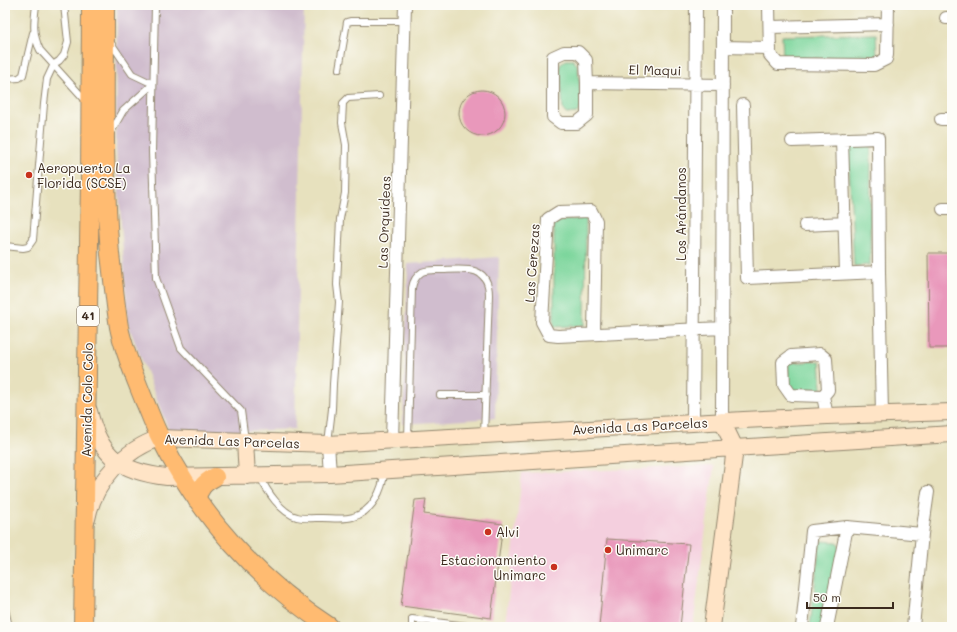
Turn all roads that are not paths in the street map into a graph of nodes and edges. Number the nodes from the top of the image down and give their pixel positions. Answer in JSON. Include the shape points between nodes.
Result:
{"nodes":[{"id":1,"x":36,"y":5,"type":"edge"},
{"id":2,"x":64,"y":5,"type":"edge"},
{"id":3,"x":91,"y":5,"type":"edge"},
{"id":4,"x":104,"y":5,"type":"edge"},
{"id":5,"x":155,"y":5,"type":"edge"},
{"id":6,"x":405,"y":5,"type":"edge"},
{"id":7,"x":696,"y":5,"type":"edge"},
{"id":8,"x":723,"y":5,"type":"edge"},
{"id":9,"x":769,"y":5,"type":"edge"},
{"id":10,"x":888,"y":5,"type":"edge"},
{"id":11,"x":404,"y":21,"type":"junction"},
{"id":12,"x":888,"y":24,"type":"junction"},
{"id":13,"x":770,"y":27,"type":"junction"},
{"id":14,"x":34,"y":31,"type":"junction"},
{"id":15,"x":105,"y":33,"type":"junction"},
{"id":16,"x":723,"y":47,"type":"junction"},
{"id":17,"x":770,"y":48,"type":"junction"},
{"id":18,"x":54,"y":64,"type":"junction"},
{"id":19,"x":338,"y":69,"type":"dead end"},
{"id":20,"x":5,"y":79,"type":"edge"},
{"id":21,"x":587,"y":83,"type":"junction"},
{"id":22,"x":153,"y":84,"type":"junction"},
{"id":23,"x":696,"y":85,"type":"junction"},
{"id":24,"x":723,"y":85,"type":"junction"},
{"id":25,"x":379,"y":96,"type":"dead end"},
{"id":26,"x":743,"y":105,"type":"dead end"},
{"id":27,"x":90,"y":106,"type":"junction"},
{"id":28,"x":842,"y":139,"type":"junction"},
{"id":29,"x":792,"y":141,"type":"dead end"},
{"id":30,"x":105,"y":142,"type":"junction"},
{"id":31,"x":845,"y":223,"type":"junction"},
{"id":32,"x":805,"y":225,"type":"dead end"},
{"id":33,"x":5,"y":246,"type":"edge"},
{"id":34,"x":879,"y":272,"type":"junction"},
{"id":35,"x":846,"y":274,"type":"junction"},
{"id":36,"x":722,"y":328,"type":"junction"},
{"id":37,"x":694,"y":330,"type":"junction"},
{"id":38,"x":594,"y":334,"type":"junction"},
{"id":39,"x":87,"y":386,"type":"junction"},
{"id":40,"x":440,"y":395,"type":"dead end"},
{"id":41,"x":486,"y":395,"type":"junction"},
{"id":42,"x":823,"y":396,"type":"junction"},
{"id":43,"x":952,"y":412,"type":"edge"},
{"id":44,"x":882,"y":414,"type":"junction"},
{"id":45,"x":827,"y":416,"type":"junction"},
{"id":46,"x":722,"y":421,"type":"junction"},
{"id":47,"x":694,"y":422,"type":"junction"},
{"id":48,"x":952,"y":434,"type":"edge"},
{"id":49,"x":484,"y":435,"type":"junction"},
{"id":50,"x":160,"y":438,"type":"junction"},
{"id":51,"x":408,"y":439,"type":"junction"},
{"id":52,"x":392,"y":440,"type":"junction"},
{"id":53,"x":245,"y":441,"type":"junction"},
{"id":54,"x":328,"y":444,"type":"junction"},
{"id":55,"x":735,"y":448,"type":"junction"},
{"id":56,"x":119,"y":462,"type":"junction"},
{"id":57,"x":384,"y":470,"type":"junction"},
{"id":58,"x":330,"y":474,"type":"junction"},
{"id":59,"x":215,"y":476,"type":"junction"},
{"id":60,"x":253,"y":476,"type":"junction"},
{"id":61,"x":183,"y":477,"type":"junction"},
{"id":62,"x":928,"y":492,"type":"dead end"},
{"id":63,"x":198,"y":500,"type":"junction"},
{"id":64,"x":847,"y":527,"type":"junction"},
{"id":65,"x":922,"y":534,"type":"junction"},
{"id":66,"x":84,"y":542,"type":"junction"},
{"id":67,"x":5,"y":610,"type":"edge"},
{"id":68,"x":9,"y":627,"type":"edge"},
{"id":69,"x":83,"y":627,"type":"edge"},
{"id":70,"x":330,"y":627,"type":"edge"},
{"id":71,"x":412,"y":627,"type":"edge"},
{"id":72,"x":475,"y":627,"type":"edge"},
{"id":73,"x":712,"y":627,"type":"edge"},
{"id":74,"x":802,"y":627,"type":"edge"},
{"id":75,"x":827,"y":627,"type":"edge"},
{"id":76,"x":913,"y":627,"type":"edge"}],
"edges":[{"from":1,"to":14,"type":"lane"},
{"from":2,"to":18,"type":"lane","via":[[68,42],[64,55]]},
{"from":3,"to":27,"type":"main road","name":"Avenida Colo Colo","number":"41"},
{"from":4,"to":15,"type":"main road","number":"41"},
{"from":5,"to":22,"type":"lane"},
{"from":6,"to":11,"type":"street","name":"Las Orquídeas"},
{"from":7,"to":23,"type":"street","name":"Los Arándanos"},
{"from":8,"to":16,"type":"street"},
{"from":9,"to":13,"type":"street"},
{"from":10,"to":12,"type":"street"},
{"from":11,"to":19,"type":"lane","via":[[348,22]]},
{"from":11,"to":52,"type":"street","name":"Las Orquídeas"},
{"from":12,"to":13,"type":"street"},
{"from":12,"to":17,"type":"street","via":[[886,59],[874,65],[778,64],[770,55]]},
{"from":13,"to":17,"type":"street"},
{"from":14,"to":18,"type":"lane","via":[[35,41],[40,50]]},
{"from":14,"to":20,"type":"lane","via":[[23,75],[19,78]]},
{"from":15,"to":22,"type":"lane","via":[[132,74]]},
{"from":15,"to":30,"type":"main road","number":"41"},
{"from":16,"to":17,"type":"street"},
{"from":16,"to":24,"type":"street"},
{"from":18,"to":27,"type":"lane"},
{"from":18,"to":33,"type":"lane","via":[[47,79],[45,92],[33,240],[28,247]]},
{"from":21,"to":21,"type":"street","via":[[587,115],[577,123],[561,123],[553,117],[553,57],[564,52],[578,52],[586,60]]},
{"from":21,"to":23,"type":"street","name":"El Maqui"},
{"from":22,"to":30,"type":"lane","via":[[123,111]]},
{"from":22,"to":53,"type":"lane","via":[[152,152],[156,278],[181,348],[241,411]]},
{"from":23,"to":24,"type":"street","name":"El Maqui"},
{"from":23,"to":37,"type":"street","name":"Los Arándanos"},
{"from":24,"to":36,"type":"street"},
{"from":25,"to":54,"type":"lane","via":[[348,98],[343,103],[342,123],[346,145],[345,193],[340,219],[337,285],[339,302]]},
{"from":26,"to":35,"type":"street","via":[[747,278]]},
{"from":27,"to":39,"type":"main road","name":"Avenida Colo Colo","number":"41"},
{"from":28,"to":29,"type":"street"},
{"from":28,"to":31,"type":"street"},
{"from":28,"to":34,"type":"street","via":[[878,138]]},
{"from":30,"to":50,"type":"main road","number":"41","via":[[108,228],[120,327],[135,376]]},
{"from":31,"to":32,"type":"street"},
{"from":31,"to":35,"type":"street"},
{"from":34,"to":35,"type":"street"},
{"from":34,"to":44,"type":"street"},
{"from":36,"to":37,"type":"street","name":"Las Cerezas"},
{"from":36,"to":46,"type":"street"},
{"from":37,"to":38,"type":"street","name":"Las Cerezas"},
{"from":37,"to":47,"type":"street","name":"Los Arándanos"},
{"from":38,"to":38,"type":"street","name":"Las Cerezas","via":[[596,221],[591,211],[559,212],[548,219],[542,322],[549,335]]},
{"from":39,"to":56,"type":"main road","via":[[89,410],[98,438]]},
{"from":39,"to":66,"type":"main road","name":"Avenida Colo Colo","number":"41"},
{"from":40,"to":41,"type":"lane"},
{"from":41,"to":49,"type":"lane"},
{"from":41,"to":51,"type":"lane","via":[[489,295],[486,280],[480,273],[468,268],[422,272],[415,279],[412,288]]},
{"from":42,"to":42,"type":"street","via":[[828,390],[826,359],[820,354],[791,356],[783,362],[784,385],[791,395]]},
{"from":42,"to":45,"type":"street"},
{"from":43,"to":44,"type":"main road","name":"Avenida Las Parcelas"},
{"from":44,"to":45,"type":"main road","name":"Avenida Las Parcelas"},
{"from":45,"to":46,"type":"main road","name":"Avenida Las Parcelas"},
{"from":46,"to":47,"type":"main road","name":"Avenida Las Parcelas"},
{"from":46,"to":55,"type":"main road"},
{"from":47,"to":49,"type":"main road","name":"Avenida Las Parcelas"},
{"from":48,"to":55,"type":"main road"},
{"from":49,"to":51,"type":"main road","name":"Avenida Las Parcelas"},
{"from":50,"to":53,"type":"main road","name":"Avenida Las Parcelas"},
{"from":50,"to":56,"type":"main road","name":"Avenida Las Parcelas","via":[[140,446]]},
{"from":50,"to":61,"type":"main road","number":"41"},
{"from":51,"to":52,"type":"main road","name":"Avenida Las Parcelas"},
{"from":52,"to":54,"type":"main road","name":"Avenida Las Parcelas"},
{"from":53,"to":54,"type":"main road","name":"Avenida Las Parcelas"},
{"from":53,"to":60,"type":"main road"},
{"from":54,"to":58,"type":"street"},
{"from":55,"to":57,"type":"main road"},
{"from":55,"to":73,"type":"main road"},
{"from":56,"to":61,"type":"main road","via":[[142,473]]},
{"from":56,"to":66,"type":"main road","name":"Avenida Las Parcelas","via":[[101,484],[92,503]]},
{"from":57,"to":58,"type":"main road"},
{"from":57,"to":60,"type":"lane","via":[[384,481],[379,493],[369,508],[352,518],[297,517],[280,507]]},
{"from":58,"to":60,"type":"main road"},
{"from":59,"to":60,"type":"main road"},
{"from":59,"to":61,"type":"main road"},
{"from":59,"to":63,"type":"main road","via":[[201,487]]},
{"from":61,"to":63,"type":"main road","number":"41"},
{"from":62,"to":65,"type":"street"},
{"from":63,"to":70,"type":"main road","number":"41","via":[[253,566],[296,603]]},
{"from":64,"to":65,"type":"street"},
{"from":64,"to":74,"type":"street","via":[[812,530]]},
{"from":64,"to":75,"type":"street"},
{"from":65,"to":76,"type":"street"},
{"from":66,"to":69,"type":"main road","name":"Avenida Colo Colo","number":"41"},
{"from":67,"to":68,"type":"lane"},
{"from":71,"to":72,"type":"lane","via":[[412,619]]}]}
